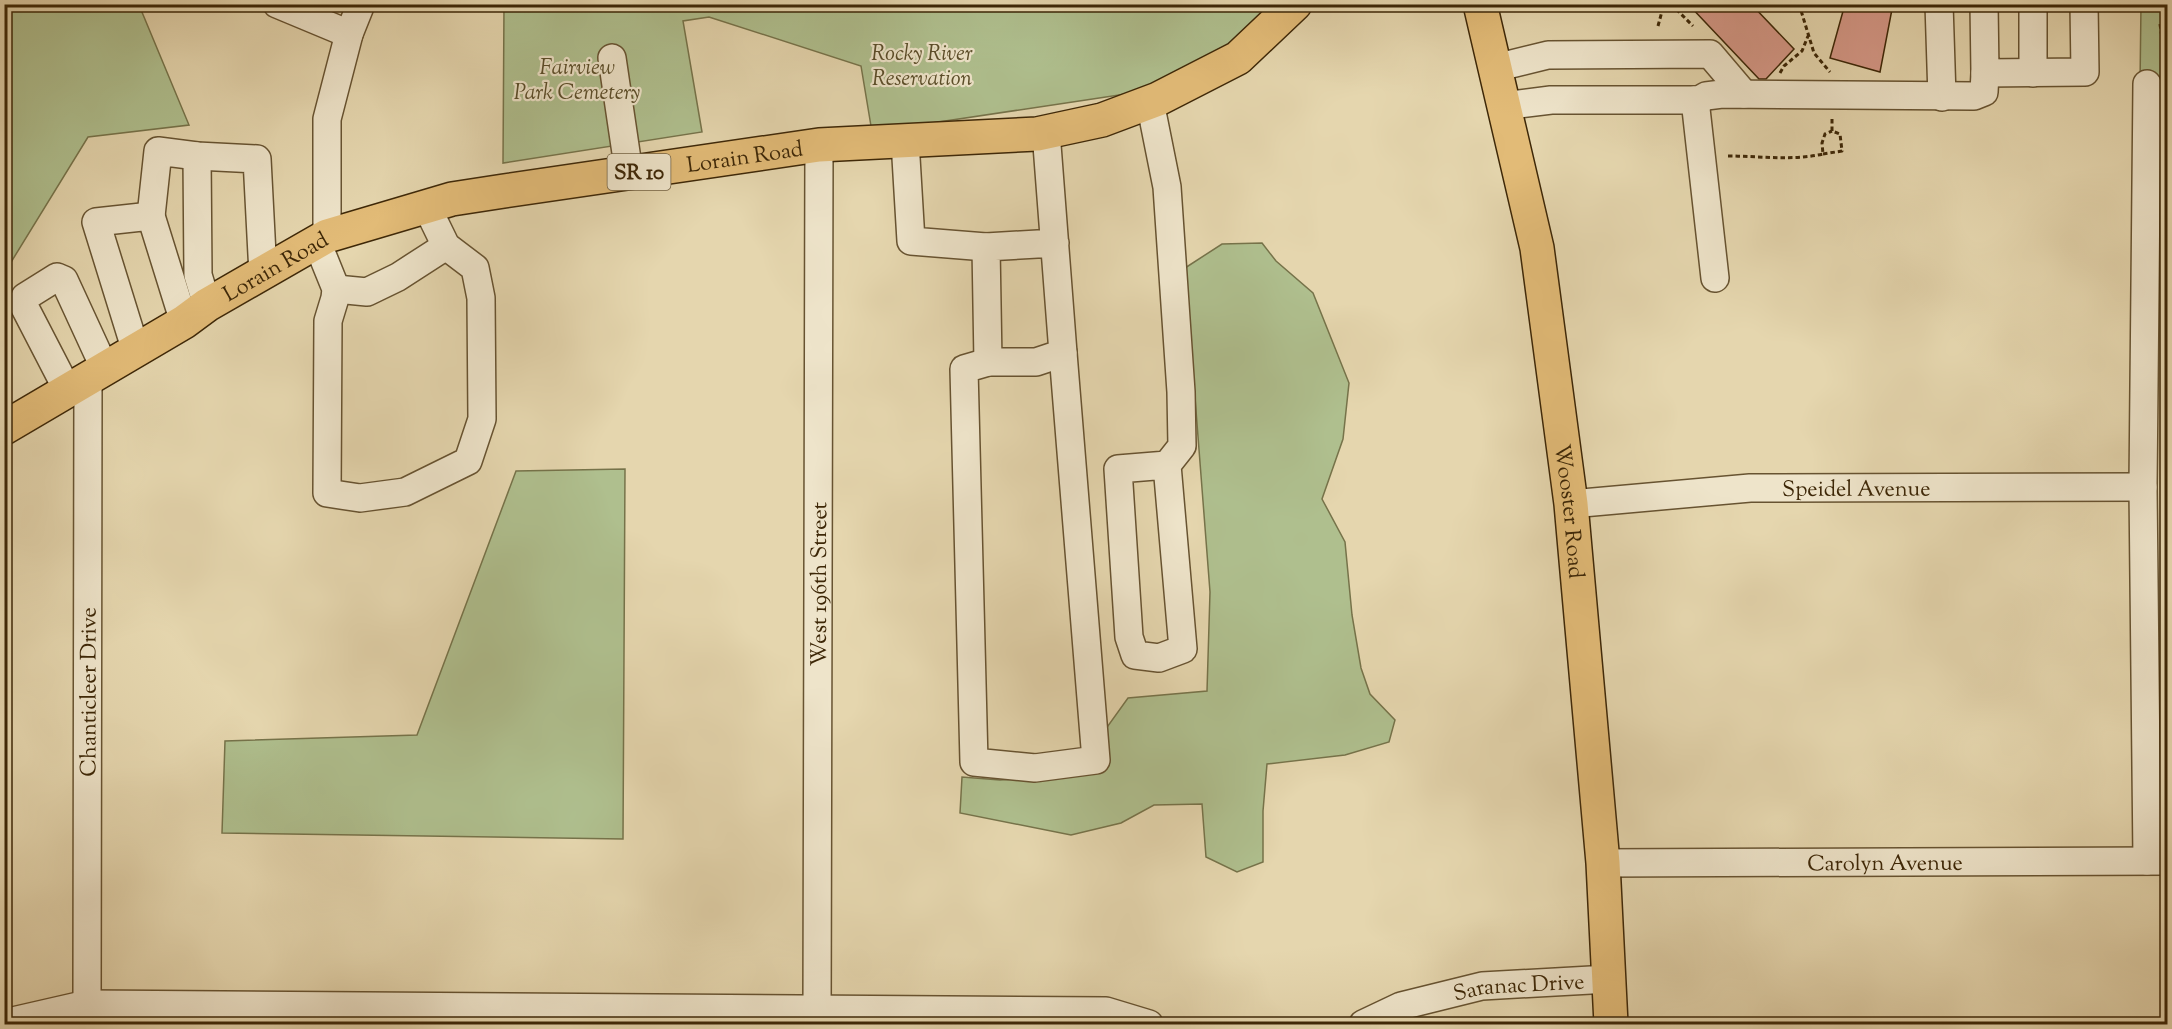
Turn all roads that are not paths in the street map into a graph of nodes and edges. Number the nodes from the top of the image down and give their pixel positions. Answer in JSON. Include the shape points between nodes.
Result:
{"nodes":[{"id":1,"x":278,"y":4,"type":"edge"},
{"id":2,"x":361,"y":4,"type":"edge"},
{"id":3,"x":1295,"y":4,"type":"edge"},
{"id":4,"x":1480,"y":4,"type":"edge"},
{"id":5,"x":1939,"y":4,"type":"edge"},
{"id":6,"x":1984,"y":4,"type":"edge"},
{"id":7,"x":2033,"y":4,"type":"edge"},
{"id":8,"x":2084,"y":4,"type":"edge"},
{"id":9,"x":349,"y":34,"type":"junction"},
{"id":10,"x":612,"y":58,"type":"dead end"},
{"id":11,"x":1495,"y":68,"type":"junction"},
{"id":12,"x":1985,"y":73,"type":"junction"},
{"id":13,"x":2033,"y":73,"type":"junction"},
{"id":14,"x":2147,"y":84,"type":"dead end"},
{"id":15,"x":1744,"y":94,"type":"junction"},
{"id":16,"x":1941,"y":97,"type":"junction"},
{"id":17,"x":1695,"y":100,"type":"junction"},
{"id":18,"x":1150,"y":102,"type":"junction"},
{"id":19,"x":1504,"y":106,"type":"junction"},
{"id":20,"x":1046,"y":132,"type":"junction"},
{"id":21,"x":905,"y":141,"type":"junction"},
{"id":22,"x":819,"y":145,"type":"junction"},
{"id":23,"x":197,"y":156,"type":"junction"},
{"id":24,"x":629,"y":173,"type":"junction"},
{"id":25,"x":427,"y":207,"type":"junction"},
{"id":26,"x":152,"y":216,"type":"junction"},
{"id":27,"x":322,"y":239,"type":"junction"},
{"id":28,"x":1055,"y":243,"type":"junction"},
{"id":29,"x":446,"y":246,"type":"junction"},
{"id":30,"x":986,"y":247,"type":"junction"},
{"id":31,"x":263,"y":274,"type":"junction"},
{"id":32,"x":1715,"y":278,"type":"dead end"},
{"id":33,"x":336,"y":289,"type":"junction"},
{"id":34,"x":195,"y":314,"type":"junction"},
{"id":35,"x":136,"y":351,"type":"junction"},
{"id":36,"x":1063,"y":354,"type":"junction"},
{"id":37,"x":988,"y":362,"type":"junction"},
{"id":38,"x":87,"y":380,"type":"junction"},
{"id":39,"x":4,"y":428,"type":"edge"},
{"id":40,"x":1167,"y":465,"type":"junction"},
{"id":41,"x":2143,"y":487,"type":"junction"},
{"id":42,"x":1571,"y":504,"type":"junction"},
{"id":43,"x":2157,"y":861,"type":"edge"},
{"id":44,"x":1603,"y":863,"type":"junction"},
{"id":45,"x":1609,"y":979,"type":"junction"},
{"id":46,"x":87,"y":1004,"type":"junction"},
{"id":47,"x":817,"y":1016,"type":"edge"},
{"id":48,"x":4,"y":1023,"type":"edge"},
{"id":49,"x":1149,"y":1024,"type":"edge"},
{"id":50,"x":1363,"y":1024,"type":"edge"},
{"id":51,"x":1611,"y":1024,"type":"edge"}],
"edges":[{"from":1,"to":9,"type":"street"},
{"from":2,"to":9,"type":"street"},
{"from":3,"to":18,"type":"main road","name":"Lorain Road","number":"SR 10","via":[[1238,58]]},
{"from":4,"to":11,"type":"main road","name":"Wooster Road"},
{"from":5,"to":16,"type":"street"},
{"from":6,"to":12,"type":"street"},
{"from":7,"to":13,"type":"street"},
{"from":8,"to":13,"type":"street","via":[[2085,72]]},
{"from":9,"to":27,"type":"street","via":[[327,119]]},
{"from":10,"to":24,"type":"street"},
{"from":11,"to":15,"type":"street","via":[[1548,55],[1710,54]]},
{"from":11,"to":19,"type":"main road","name":"Wooster Road"},
{"from":12,"to":13,"type":"street"},
{"from":12,"to":16,"type":"street","via":[[1984,92]]},
{"from":14,"to":41,"type":"street"},
{"from":15,"to":16,"type":"street"},
{"from":15,"to":17,"type":"street"},
{"from":17,"to":19,"type":"street","via":[[1551,100]]},
{"from":17,"to":32,"type":"street"},
{"from":18,"to":20,"type":"main road","name":"Lorain Road","number":"SR 10","via":[[1102,120]]},
{"from":18,"to":40,"type":"street","via":[[1167,188],[1181,392],[1182,446]]},
{"from":19,"to":42,"type":"main road","name":"Wooster Road","via":[[1537,248]]},
{"from":20,"to":21,"type":"main road","name":"Lorain Road","number":"SR 10"},
{"from":20,"to":28,"type":"street"},
{"from":21,"to":22,"type":"main road","name":"Lorain Road","number":"SR 10"},
{"from":21,"to":30,"type":"street","via":[[911,241]]},
{"from":22,"to":24,"type":"main road","name":"Lorain Road","number":"SR 10"},
{"from":22,"to":47,"type":"street","name":"West 196th Street"},
{"from":23,"to":26,"type":"street","via":[[158,151]]},
{"from":23,"to":31,"type":"street","via":[[257,159]]},
{"from":23,"to":34,"type":"street"},
{"from":24,"to":25,"type":"main road","name":"Lorain Road","number":"SR 10","via":[[452,199]]},
{"from":25,"to":27,"type":"main road","name":"Lorain Road","number":"SR 10"},
{"from":25,"to":29,"type":"street"},
{"from":26,"to":34,"type":"street"},
{"from":26,"to":35,"type":"street","via":[[96,222]]},
{"from":27,"to":31,"type":"main road","name":"Lorain Road","number":"SR 10"},
{"from":27,"to":33,"type":"street"},
{"from":28,"to":30,"type":"street"},
{"from":28,"to":36,"type":"street"},
{"from":29,"to":33,"type":"street","via":[[368,292]]},
{"from":29,"to":33,"type":"street","via":[[475,268],[481,298],[482,419],[468,461],[405,492],[360,498],[327,493],[328,321]]},
{"from":30,"to":37,"type":"street"},
{"from":31,"to":34,"type":"main road","name":"Lorain Road","number":"SR 10"},
{"from":34,"to":35,"type":"main road","name":"Lorain Road","number":"SR 10"},
{"from":35,"to":38,"type":"main road","name":"Lorain Road","number":"SR 10"},
{"from":36,"to":37,"type":"street","via":[[1036,362]]},
{"from":36,"to":37,"type":"street","via":[[1096,760],[1035,768],[974,762],[964,369]]},
{"from":38,"to":39,"type":"main road","name":"Lorain Road","number":"SR 10"},
{"from":38,"to":46,"type":"street","name":"Chanticleer Drive"},
{"from":40,"to":40,"type":"street","via":[[1183,649],[1159,658],[1135,655],[1130,637],[1118,470]]},
{"from":41,"to":42,"type":"street","name":"Speidel Avenue","via":[[1750,488]]},
{"from":41,"to":43,"type":"street"},
{"from":42,"to":44,"type":"main road","name":"Wooster Road"},
{"from":43,"to":44,"type":"street","name":"Carolyn Avenue"},
{"from":44,"to":45,"type":"main road","name":"Wooster Road"},
{"from":45,"to":50,"type":"street","name":"Saranac Drive","via":[[1482,986],[1401,1006]]},
{"from":45,"to":51,"type":"main road","name":"Wooster Road"},
{"from":46,"to":47,"type":"street"},
{"from":46,"to":48,"type":"street"},
{"from":47,"to":49,"type":"street","via":[[1106,1011]]}]}
